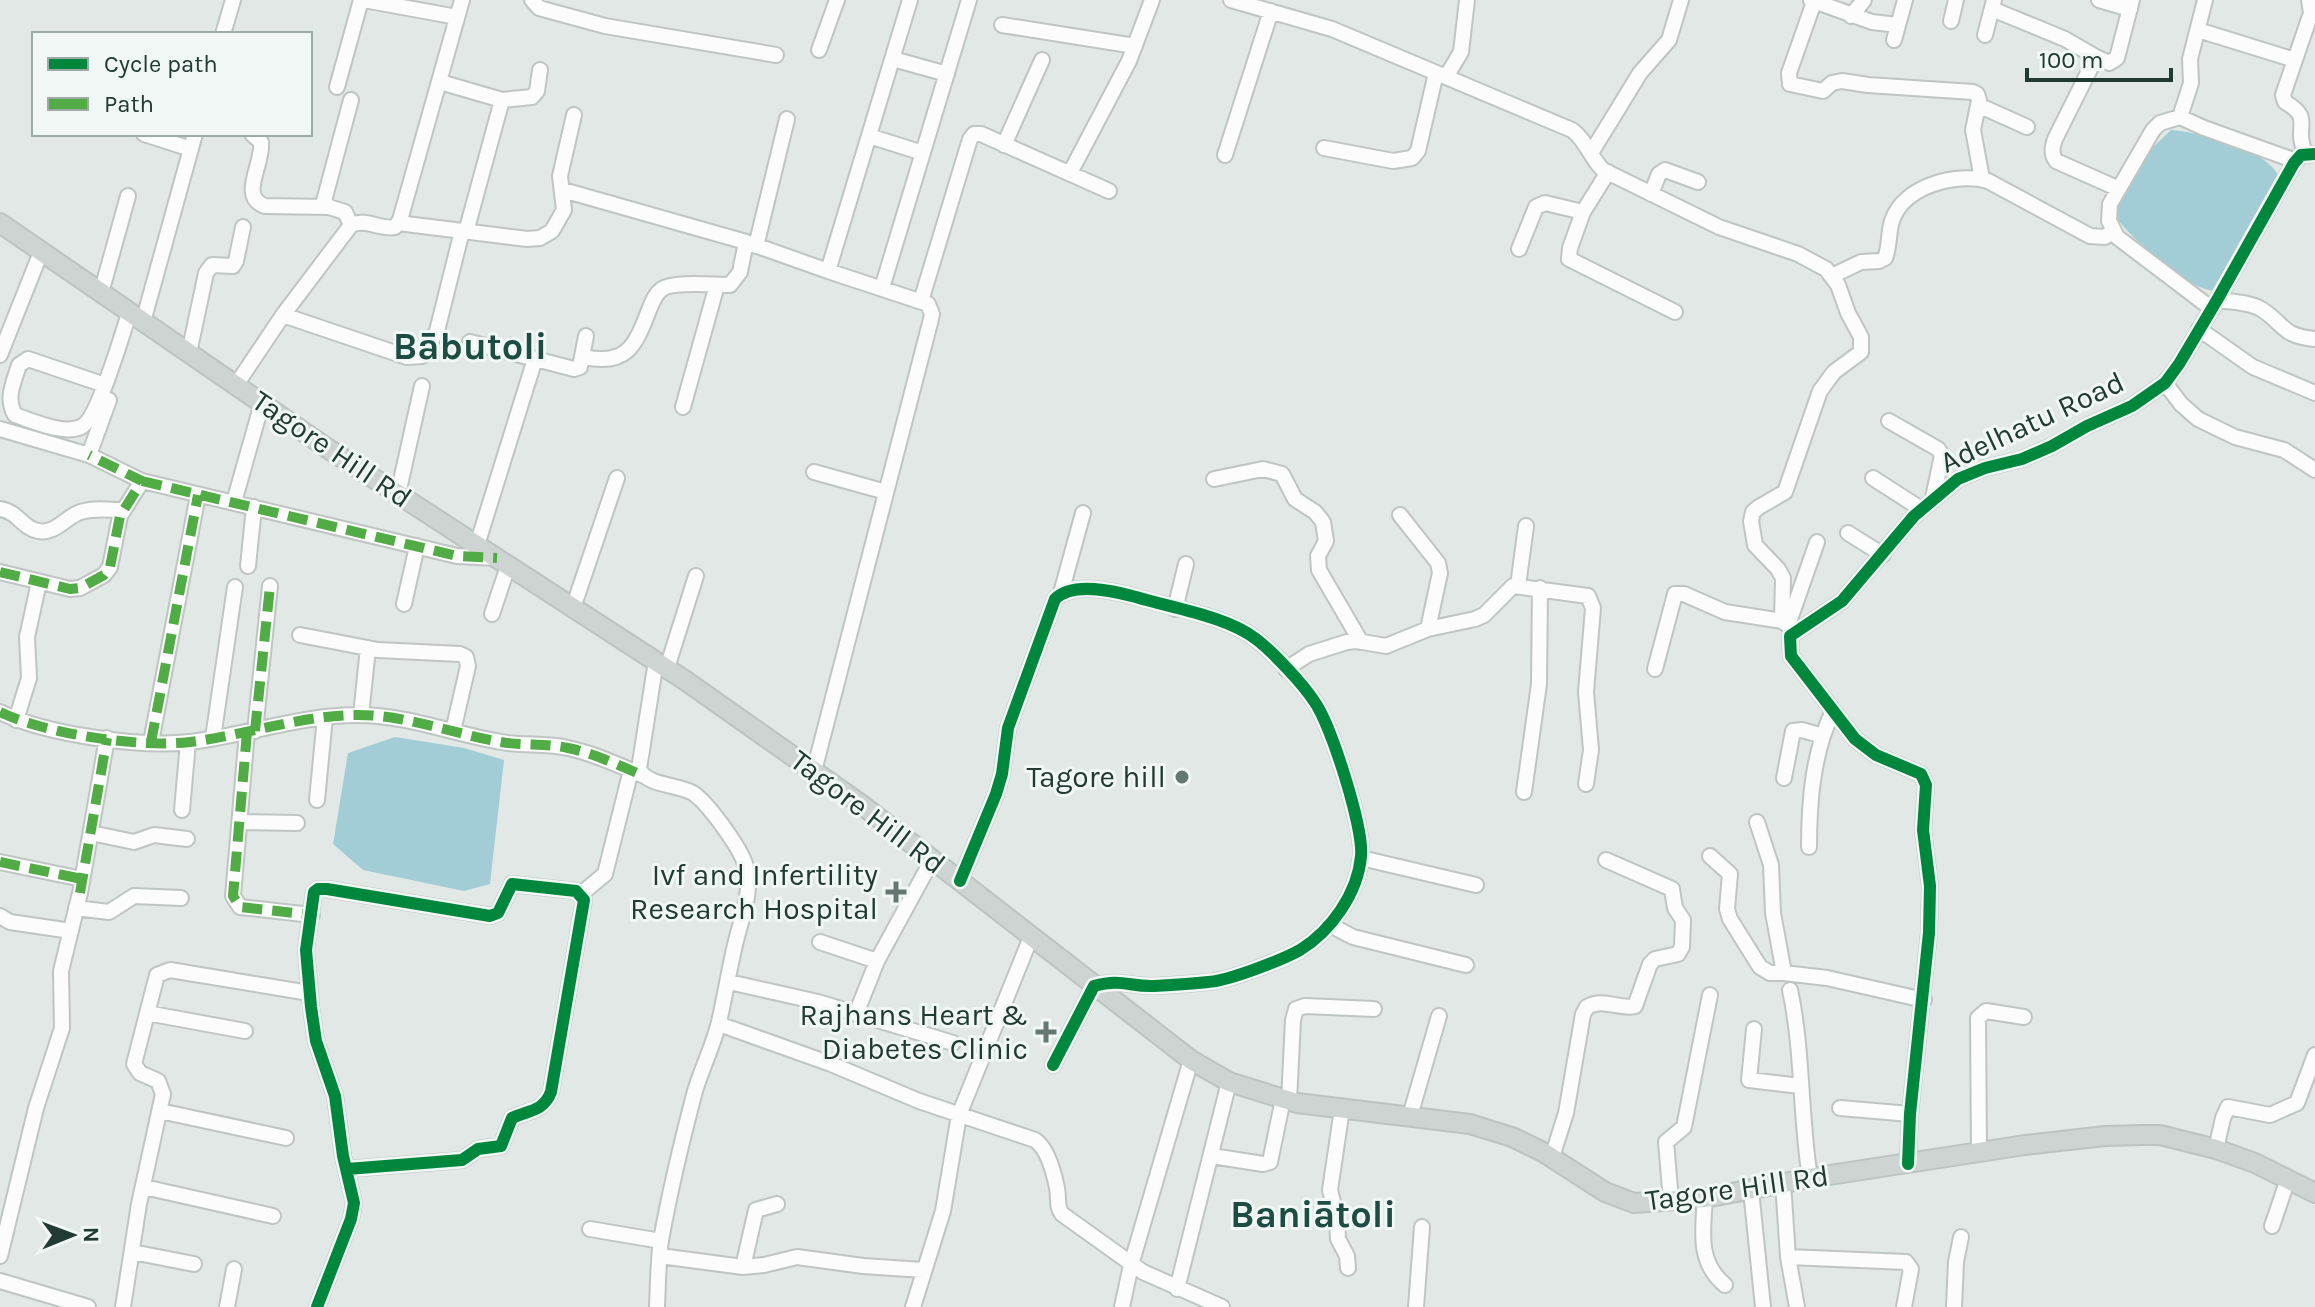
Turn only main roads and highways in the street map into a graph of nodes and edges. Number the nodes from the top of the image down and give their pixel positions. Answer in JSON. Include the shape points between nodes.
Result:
{"nodes":[{"id":1,"x":0,"y":223,"type":"edge"},
{"id":2,"x":2315,"y":1193,"type":"edge"}],
"edges":[{"from":1,"to":2,"type":"main road","name":"Tagore Hill Rd","via":[[814,771],[1191,1060],[1229,1082],[1286,1100],[1470,1124],[1552,1157],[1605,1192],[1634,1203],[1705,1198],[2066,1140],[2143,1135],[2216,1149]]}]}
